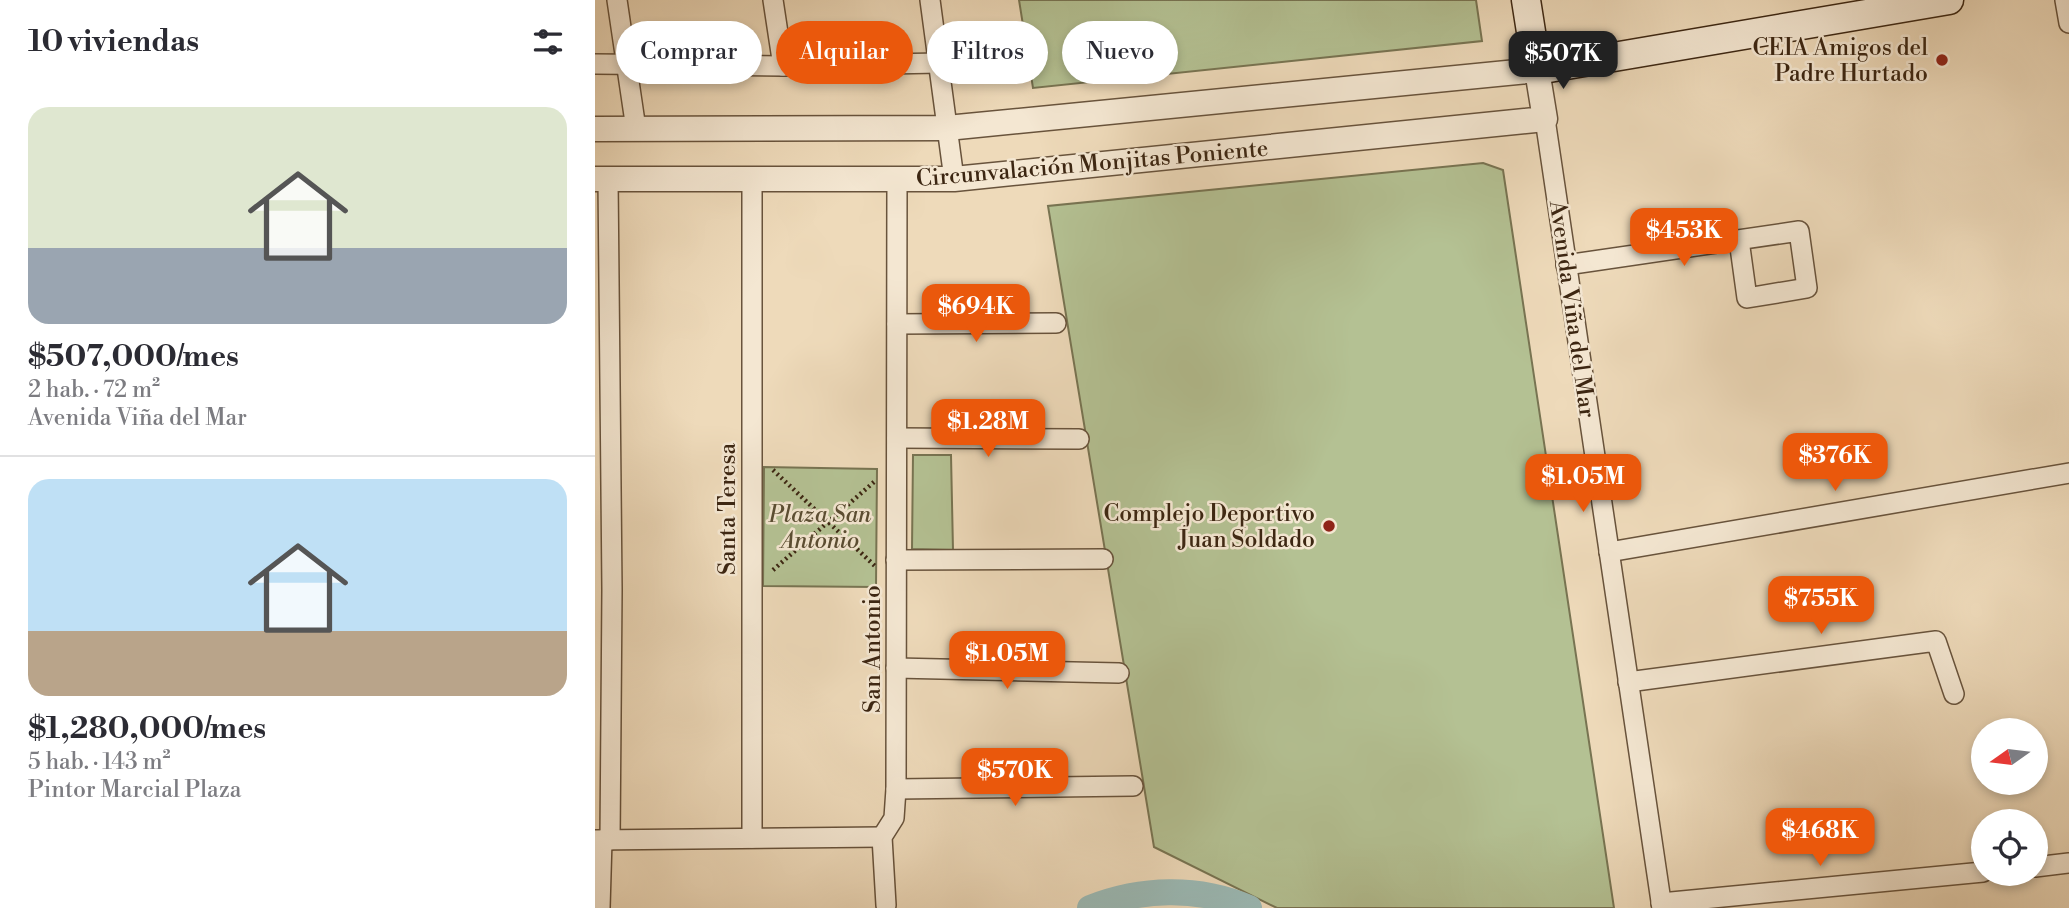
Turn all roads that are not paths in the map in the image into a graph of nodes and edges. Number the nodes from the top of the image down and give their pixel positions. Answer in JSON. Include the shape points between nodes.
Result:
{"nodes":[{"id":1,"x":617,"y":0,"type":"edge"},
{"id":2,"x":773,"y":0,"type":"edge"},
{"id":3,"x":930,"y":0,"type":"edge"},
{"id":4,"x":1526,"y":0,"type":"edge"},
{"id":5,"x":1949,"y":0,"type":"edge"},
{"id":6,"x":2065,"y":0,"type":"edge"},
{"id":7,"x":620,"y":21,"type":"edge"},
{"id":8,"x":776,"y":21,"type":"edge"},
{"id":9,"x":933,"y":21,"type":"edge"},
{"id":10,"x":2069,"y":23,"type":"edge"},
{"id":11,"x":595,"y":64,"type":"edge"},
{"id":12,"x":616,"y":64,"type":"edge"},
{"id":13,"x":1537,"y":70,"type":"junction"},
{"id":14,"x":629,"y":84,"type":"edge"},
{"id":15,"x":942,"y":84,"type":"edge"},
{"id":16,"x":1545,"y":119,"type":"junction"},
{"id":17,"x":947,"y":128,"type":"junction"},
{"id":18,"x":595,"y":129,"type":"edge"},
{"id":19,"x":636,"y":129,"type":"junction"},
{"id":20,"x":602,"y":179,"type":"edge"},
{"id":21,"x":752,"y":179,"type":"junction"},
{"id":22,"x":897,"y":179,"type":"junction"},
{"id":23,"x":954,"y":179,"type":"junction"},
{"id":24,"x":1739,"y":240,"type":"dead end"},
{"id":25,"x":1566,"y":265,"type":"junction"},
{"id":26,"x":1056,"y":323,"type":"dead end"},
{"id":27,"x":897,"y":324,"type":"junction"},
{"id":28,"x":897,"y":438,"type":"junction"},
{"id":29,"x":1079,"y":439,"type":"dead end"},
{"id":30,"x":2069,"y":473,"type":"edge"},
{"id":31,"x":1609,"y":552,"type":"junction"},
{"id":32,"x":1103,"y":559,"type":"dead end"},
{"id":33,"x":896,"y":561,"type":"junction"},
{"id":34,"x":896,"y":668,"type":"junction"},
{"id":35,"x":1119,"y":673,"type":"dead end"},
{"id":36,"x":1628,"y":682,"type":"junction"},
{"id":37,"x":1954,"y":694,"type":"dead end"},
{"id":38,"x":1133,"y":786,"type":"dead end"},
{"id":39,"x":896,"y":789,"type":"junction"},
{"id":40,"x":882,"y":837,"type":"junction"},
{"id":41,"x":752,"y":838,"type":"junction"},
{"id":42,"x":602,"y":840,"type":"edge"},
{"id":43,"x":2069,"y":863,"type":"edge"},
{"id":44,"x":2048,"y":865,"type":"edge"},
{"id":45,"x":1971,"y":873,"type":"edge"},
{"id":46,"x":886,"y":905,"type":"dead end"},
{"id":47,"x":1661,"y":906,"type":"edge"},
{"id":48,"x":600,"y":908,"type":"edge"}],
"edges":[{"from":1,"to":7,"type":"street"},
{"from":2,"to":8,"type":"street"},
{"from":3,"to":9,"type":"street"},
{"from":4,"to":13,"type":"main road","name":"Avenida Viña del Mar"},
{"from":5,"to":13,"type":"main road"},
{"from":6,"to":10,"type":"street"},
{"from":11,"to":12,"type":"street"},
{"from":13,"to":16,"type":"street","name":"Avenida Viña del Mar"},
{"from":13,"to":17,"type":"street","name":"Circunvalación Monjitas Poniente"},
{"from":14,"to":19,"type":"street"},
{"from":15,"to":17,"type":"street"},
{"from":16,"to":23,"type":"street","name":"Circunvalación Monjitas Poniente"},
{"from":16,"to":25,"type":"street","name":"Avenida Viña del Mar"},
{"from":17,"to":19,"type":"street","name":"Circunvalación Monjitas Poniente"},
{"from":17,"to":23,"type":"street"},
{"from":18,"to":19,"type":"street","name":"Circunvalación Monjitas Poniente"},
{"from":20,"to":21,"type":"street","name":"Circunvalación Monjitas Poniente"},
{"from":20,"to":42,"type":"street","via":[[612,590]]},
{"from":21,"to":22,"type":"street","name":"Circunvalación Monjitas Poniente"},
{"from":21,"to":41,"type":"street","name":"Santa Teresa"},
{"from":22,"to":23,"type":"street","name":"Circunvalación Monjitas Poniente"},
{"from":22,"to":27,"type":"street","name":"San Antonio"},
{"from":24,"to":25,"type":"street"},
{"from":25,"to":31,"type":"street","name":"Avenida Viña del Mar"},
{"from":26,"to":27,"type":"street"},
{"from":27,"to":28,"type":"street","name":"San Antonio"},
{"from":28,"to":29,"type":"street"},
{"from":28,"to":33,"type":"street","name":"San Antonio"},
{"from":30,"to":31,"type":"street"},
{"from":31,"to":36,"type":"street","name":"Avenida Viña del Mar"},
{"from":32,"to":33,"type":"street"},
{"from":33,"to":34,"type":"street","name":"San Antonio"},
{"from":34,"to":35,"type":"street"},
{"from":34,"to":39,"type":"street","name":"San Antonio"},
{"from":36,"to":37,"type":"street","via":[[1936,641]]},
{"from":36,"to":47,"type":"street","name":"Avenida Viña del Mar"},
{"from":38,"to":39,"type":"street"},
{"from":39,"to":40,"type":"street","name":"San Antonio","via":[[894,818]]},
{"from":40,"to":41,"type":"street"},
{"from":40,"to":46,"type":"street","name":"San Antonio"},
{"from":41,"to":42,"type":"street"},
{"from":42,"to":48,"type":"street"},
{"from":43,"to":44,"type":"street"},
{"from":45,"to":47,"type":"street"}]}
